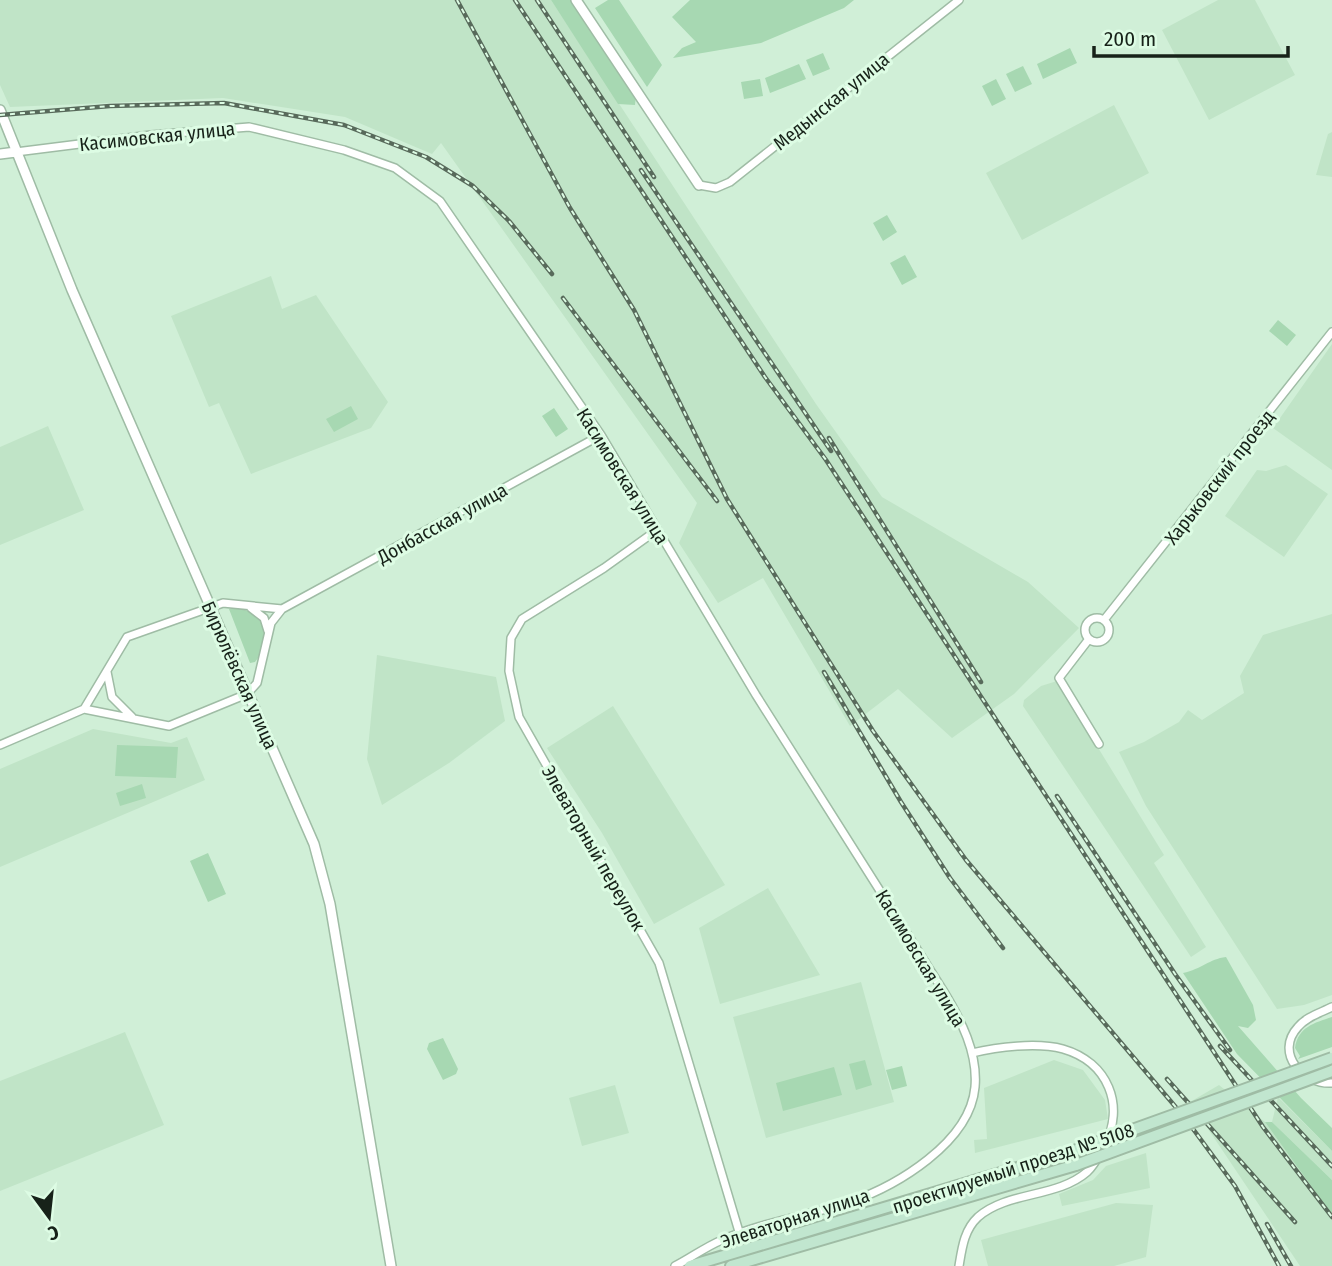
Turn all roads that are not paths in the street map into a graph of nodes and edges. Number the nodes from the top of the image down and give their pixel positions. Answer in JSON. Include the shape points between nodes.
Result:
{"nodes":[{"id":1,"x":576,"y":0,"type":"edge"},
{"id":2,"x":958,"y":0,"type":"edge"},
{"id":3,"x":0,"y":110,"type":"edge"},
{"id":4,"x":16,"y":152,"type":"junction"},
{"id":5,"x":0,"y":154,"type":"edge"},
{"id":6,"x":699,"y":185,"type":"joint"},
{"id":7,"x":1332,"y":332,"type":"edge"},
{"id":8,"x":601,"y":435,"type":"junction"},
{"id":9,"x":657,"y":530,"type":"junction"},
{"id":10,"x":210,"y":606,"type":"junction"},
{"id":11,"x":246,"y":606,"type":"junction"},
{"id":12,"x":282,"y":609,"type":"junction"},
{"id":13,"x":1104,"y":620,"type":"junction"},
{"id":14,"x":268,"y":639,"type":"junction"},
{"id":15,"x":1089,"y":639,"type":"junction"},
{"id":16,"x":107,"y":671,"type":"junction"},
{"id":17,"x":247,"y":694,"type":"junction"},
{"id":18,"x":84,"y":709,"type":"junction"},
{"id":19,"x":136,"y":719,"type":"junction"},
{"id":20,"x":1099,"y":744,"type":"dead end"},
{"id":21,"x":0,"y":745,"type":"edge"},
{"id":22,"x":1332,"y":1007,"type":"edge"},
{"id":23,"x":972,"y":1053,"type":"junction"},
{"id":24,"x":1332,"y":1058,"type":"edge"},
{"id":25,"x":1332,"y":1071,"type":"edge"},
{"id":26,"x":1332,"y":1083,"type":"edge"},
{"id":27,"x":946,"y":1141,"type":"joint"},
{"id":28,"x":740,"y":1235,"type":"junction"},
{"id":29,"x":783,"y":1251,"type":"junction"},
{"id":30,"x":391,"y":1266,"type":"edge"},
{"id":31,"x":675,"y":1266,"type":"edge"},
{"id":32,"x":690,"y":1266,"type":"edge"},
{"id":33,"x":731,"y":1266,"type":"edge"},
{"id":34,"x":760,"y":1266,"type":"edge"},
{"id":35,"x":959,"y":1266,"type":"edge"}],
"edges":[{"from":1,"to":6,"type":"street"},
{"from":2,"to":6,"type":"street","name":"Медынская улица","via":[[730,182],[716,188]]},
{"from":3,"to":4,"type":"street","name":"Бирюлёвская улица"},
{"from":4,"to":5,"type":"street"},
{"from":4,"to":8,"type":"street","name":"Касимовская улица","via":[[249,127],[344,150],[395,168],[440,201]]},
{"from":4,"to":10,"type":"street","name":"Бирюлёвская улица"},
{"from":7,"to":13,"type":"street","name":"Харьковский проезд"},
{"from":8,"to":9,"type":"street","name":"Касимовская улица"},
{"from":8,"to":12,"type":"street","name":"Донбасская улица"},
{"from":9,"to":23,"type":"street","name":"Касимовская улица","via":[[944,992]]},
{"from":9,"to":28,"type":"street","name":"Элеваторный переулок","via":[[522,619],[511,638],[509,681],[519,717],[659,963]]},
{"from":10,"to":11,"type":"street"},
{"from":10,"to":16,"type":"street","via":[[127,637]]},
{"from":10,"to":17,"type":"street","name":"Бирюлёвская улица"},
{"from":11,"to":12,"type":"street"},
{"from":11,"to":14,"type":"street","via":[[264,618]]},
{"from":12,"to":14,"type":"street"},
{"from":13,"to":15,"type":"street","via":[[1087,622]]},
{"from":13,"to":15,"type":"street","via":[[1109,628],[1107,638]]},
{"from":14,"to":17,"type":"street","via":[[257,683]]},
{"from":15,"to":20,"type":"street","via":[[1059,678]]},
{"from":16,"to":18,"type":"street"},
{"from":16,"to":19,"type":"street","via":[[112,697]]},
{"from":17,"to":19,"type":"street","via":[[169,726]]},
{"from":17,"to":30,"type":"street","name":"Бирюлёвская улица","via":[[318,859],[330,904]]},
{"from":18,"to":19,"type":"street"},
{"from":18,"to":21,"type":"street"},
{"from":22,"to":26,"type":"street","via":[[1303,1021],[1289,1048],[1302,1074]]},
{"from":23,"to":27,"type":"street","name":"Касимовская улица","via":[[974,1093]]},
{"from":23,"to":35,"type":"street","via":[[1042,1047],[1070,1052],[1103,1076],[1113,1094],[1115,1116],[1106,1143],[1084,1175],[993,1207],[977,1218],[964,1238]]},
{"from":24,"to":32,"type":"main road","name":"проектируемый проезд № 5108","bridge":true,"via":[[1071,1153]]},
{"from":25,"to":29,"type":"main road","name":"проектируемый проезд № 5108","bridge":true,"via":[[1076,1165]]},
{"from":27,"to":28,"type":"street","name":"Элеваторная улица","via":[[912,1172],[885,1188]]},
{"from":28,"to":31,"type":"street","name":"Элеваторная улица"},
{"from":29,"to":33,"type":"main road","name":"проектируемый проезд № 5108"},
{"from":29,"to":34,"type":"street"}]}
